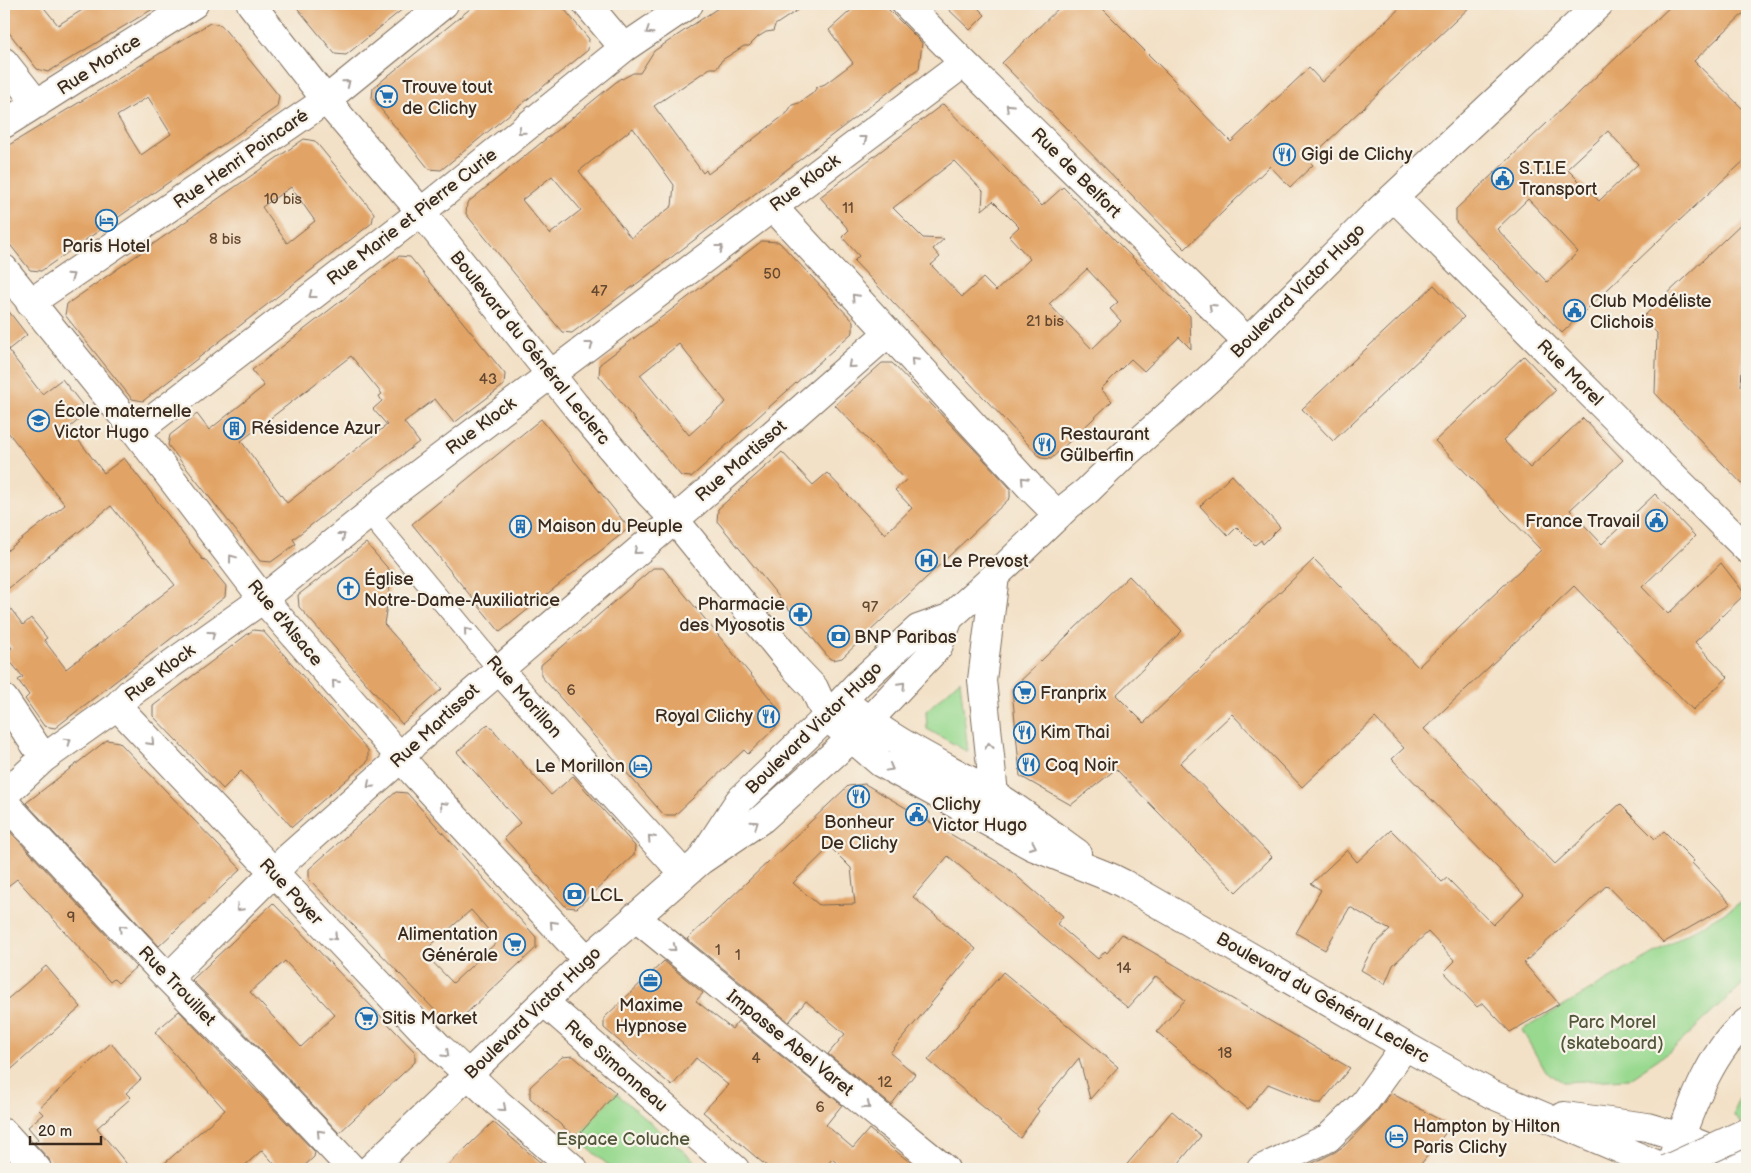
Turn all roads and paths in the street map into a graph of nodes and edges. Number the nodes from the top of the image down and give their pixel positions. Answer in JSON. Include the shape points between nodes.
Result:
{"nodes":[{"id":1,"x":194,"y":4,"type":"edge"},
{"id":2,"x":251,"y":4,"type":"edge"},
{"id":3,"x":444,"y":4,"type":"edge"},
{"id":4,"x":587,"y":4,"type":"edge"},
{"id":5,"x":689,"y":4,"type":"edge"},
{"id":6,"x":906,"y":4,"type":"edge"},
{"id":7,"x":1599,"y":4,"type":"edge"},
{"id":8,"x":624,"y":48,"type":"junction"},
{"id":9,"x":4,"y":62,"type":"edge"},
{"id":10,"x":964,"y":64,"type":"junction"},
{"id":11,"x":326,"y":100,"type":"junction"},
{"id":12,"x":37,"y":104,"type":"junction"},
{"id":13,"x":4,"y":124,"type":"edge"},
{"id":14,"x":1394,"y":197,"type":"junction"},
{"id":15,"x":773,"y":207,"type":"junction"},
{"id":16,"x":421,"y":212,"type":"junction"},
{"id":17,"x":4,"y":269,"type":"edge"},
{"id":18,"x":30,"y":304,"type":"junction"},
{"id":19,"x":888,"y":333,"type":"junction"},
{"id":20,"x":1247,"y":341,"type":"junction"},
{"id":21,"x":551,"y":374,"type":"junction"},
{"id":22,"x":136,"y":432,"type":"junction"},
{"id":23,"x":370,"y":514,"type":"junction"},
{"id":24,"x":1058,"y":515,"type":"junction"},
{"id":25,"x":674,"y":519,"type":"junction"},
{"id":26,"x":1747,"y":548,"type":"edge"},
{"id":27,"x":995,"y":576,"type":"junction"},
{"id":28,"x":263,"y":599,"type":"junction"},
{"id":29,"x":949,"y":618,"type":"junction"},
{"id":30,"x":498,"y":669,"type":"junction"},
{"id":31,"x":4,"y":699,"type":"edge"},
{"id":32,"x":117,"y":706,"type":"junction"},
{"id":33,"x":835,"y":708,"type":"junction"},
{"id":34,"x":860,"y":729,"type":"junction"},
{"id":35,"x":44,"y":758,"type":"junction"},
{"id":36,"x":401,"y":758,"type":"junction"},
{"id":37,"x":994,"y":794,"type":"junction"},
{"id":38,"x":4,"y":795,"type":"edge"},
{"id":39,"x":4,"y":802,"type":"edge"},
{"id":40,"x":692,"y":868,"type":"junction"},
{"id":41,"x":274,"y":873,"type":"junction"},
{"id":42,"x":1112,"y":878,"type":"junction"},
{"id":43,"x":635,"y":917,"type":"junction"},
{"id":44,"x":587,"y":960,"type":"junction"},
{"id":45,"x":168,"y":978,"type":"junction"},
{"id":46,"x":544,"y":1002,"type":"junction"},
{"id":47,"x":1747,"y":1022,"type":"edge"},
{"id":48,"x":1405,"y":1046,"type":"junction"},
{"id":49,"x":467,"y":1075,"type":"junction"},
{"id":50,"x":1537,"y":1113,"type":"junction"},
{"id":51,"x":1747,"y":1132,"type":"edge"},
{"id":52,"x":4,"y":1133,"type":"edge"},
{"id":53,"x":1680,"y":1137,"type":"junction"},
{"id":54,"x":1747,"y":1163,"type":"edge"},
{"id":55,"x":36,"y":1169,"type":"edge"},
{"id":56,"x":352,"y":1169,"type":"edge"},
{"id":57,"x":370,"y":1169,"type":"edge"},
{"id":58,"x":574,"y":1169,"type":"edge"},
{"id":59,"x":735,"y":1169,"type":"edge"},
{"id":60,"x":945,"y":1169,"type":"edge"},
{"id":61,"x":1261,"y":1169,"type":"edge"},
{"id":62,"x":1667,"y":1169,"type":"edge"}],
"edges":[{"from":1,"to":12,"type":"main road","name":"Rue Morice"},
{"from":2,"to":11,"type":"main road","name":"Boulevard du Général Leclerc"},
{"from":11,"to":3,"type":"main road","name":"Rue Henri Poincaré","one_way":true},
{"from":4,"to":8,"type":"main road"},
{"from":5,"to":8,"type":"main road","name":"Rue Marie et Pierre Curie","one_way":true},
{"from":6,"to":10,"type":"main road","name":"Rue de Belfort"},
{"from":7,"to":14,"type":"main road","name":"Boulevard Victor Hugo"},
{"from":8,"to":16,"type":"main road","name":"Rue Marie et Pierre Curie","one_way":true},
{"from":9,"to":12,"type":"main road"},
{"from":15,"to":10,"type":"main road","name":"Rue Klock","one_way":true},
{"from":20,"to":10,"type":"main road","name":"Rue de Belfort","one_way":true},
{"from":11,"to":16,"type":"main road","name":"Boulevard du Général Leclerc"},
{"from":18,"to":11,"type":"main road","name":"Rue Henri Poincaré","one_way":true},
{"from":12,"to":13,"type":"main road","name":"Rue Morice"},
{"from":14,"to":20,"type":"main road","name":"Boulevard Victor Hugo"},
{"from":14,"to":26,"type":"main road","name":"Rue Morel"},
{"from":19,"to":15,"type":"main road","one_way":true},
{"from":21,"to":15,"type":"main road","name":"Rue Klock","one_way":true},
{"from":16,"to":21,"type":"main road","name":"Boulevard du Général Leclerc"},
{"from":16,"to":22,"type":"main road","name":"Rue Marie et Pierre Curie","one_way":true},
{"from":17,"to":18,"type":"main road","name":"Rue d'Alsace"},
{"from":18,"to":22,"type":"main road","name":"Rue d'Alsace"},
{"from":24,"to":19,"type":"main road","one_way":true},
{"from":19,"to":25,"type":"main road","name":"Rue Martissot","one_way":true},
{"from":20,"to":24,"type":"main road","name":"Boulevard Victor Hugo"},
{"from":21,"to":23,"type":"main road","name":"Rue Klock","via":[[384,500]]},
{"from":21,"to":25,"type":"main road","name":"Boulevard du Général Leclerc"},
{"from":28,"to":22,"type":"main road","name":"Rue d'Alsace","one_way":true},
{"from":28,"to":23,"type":"main road","name":"Rue Klock","one_way":true},
{"from":30,"to":23,"type":"street","name":"Rue Morillon","one_way":true},
{"from":24,"to":27,"type":"main road","name":"Boulevard Victor Hugo"},
{"from":25,"to":30,"type":"main road","name":"Rue Martissot","one_way":true},
{"from":25,"to":33,"type":"main road","name":"Boulevard du Général Leclerc","via":[[798,671]]},
{"from":27,"to":29,"type":"main road","name":"Boulevard Victor Hugo"},
{"from":37,"to":27,"type":"main road","one_way":true,"via":[[982,680]]},
{"from":32,"to":28,"type":"main road","name":"Rue Klock","one_way":true,"via":[[129,694]]},
{"from":36,"to":28,"type":"main road","name":"Rue d'Alsace","one_way":true},
{"from":29,"to":33,"type":"main road","name":"Boulevard Victor Hugo","via":[[918,629]]},
{"from":34,"to":29,"type":"main road","name":"Boulevard Victor Hugo","one_way":true,"via":[[938,647]]},
{"from":30,"to":36,"type":"main road","name":"Rue Martissot"},
{"from":40,"to":30,"type":"main road","name":"Rue Morillon","one_way":true},
{"from":31,"to":35,"type":"main road"},
{"from":35,"to":32,"type":"main road","name":"Rue Klock","one_way":true},
{"from":32,"to":41,"type":"main road","name":"Rue Poyer","one_way":true},
{"from":33,"to":34,"type":"main road","name":"Boulevard du Général Leclerc"},
{"from":33,"to":40,"type":"main road","name":"Boulevard Victor Hugo","via":[[739,801]]},
{"from":34,"to":37,"type":"main road","name":"Boulevard du Général Leclerc","via":[[898,740]]},
{"from":40,"to":34,"type":"main road","name":"Boulevard Victor Hugo","one_way":true,"via":[[762,818]]},
{"from":34,"to":42,"type":"main road","name":"Boulevard du Général Leclerc","one_way":true,"via":[[881,763],[1032,846]]},
{"from":35,"to":38,"type":"main road","name":"Rue Klock"},
{"from":36,"to":41,"type":"main road","name":"Rue Martissot","one_way":true},
{"from":44,"to":36,"type":"main road","name":"Rue d'Alsace","one_way":true},
{"from":37,"to":42,"type":"main road","name":"Boulevard du Général Leclerc"},
{"from":45,"to":39,"type":"main road","name":"Rue Trouillet","one_way":true},
{"from":40,"to":43,"type":"main road","name":"Boulevard Victor Hugo"},
{"from":41,"to":45,"type":"main road","name":"Rue Martissot","one_way":true},
{"from":41,"to":49,"type":"main road","name":"Rue Poyer","one_way":true},
{"from":42,"to":48,"type":"main road","name":"Boulevard du Général Leclerc"},
{"from":43,"to":44,"type":"main road","name":"Boulevard Victor Hugo"},
{"from":43,"to":60,"type":"main road","name":"Impasse Abel Varet","one_way":true},
{"from":44,"to":46,"type":"main road","name":"Boulevard Victor Hugo"},
{"from":56,"to":45,"type":"main road","name":"Rue Trouillet","one_way":true},
{"from":46,"to":49,"type":"main road","name":"Boulevard Victor Hugo"},
{"from":46,"to":59,"type":"main road","name":"Rue Simonneau"},
{"from":47,"to":53,"type":"main road","via":[[1728,1039],[1705,1078]]},
{"from":48,"to":50,"type":"main road","name":"Boulevard du Général Leclerc","via":[[1491,1094]]},
{"from":48,"to":61,"type":"main road","via":[[1364,1103],[1328,1138]]},
{"from":49,"to":57,"type":"main road","name":"Boulevard Victor Hugo"},
{"from":49,"to":58,"type":"main road","name":"Rue Poyer","one_way":true},
{"from":50,"to":53,"type":"main road","via":[[1633,1124]]},
{"from":50,"to":62,"type":"main road","name":"Boulevard du Général Leclerc"},
{"from":51,"to":62,"type":"main road","bridge":true},
{"from":52,"to":55,"type":"main road"},
{"from":53,"to":54,"type":"main road"},
{"from":53,"to":62,"type":"main road"}]}
